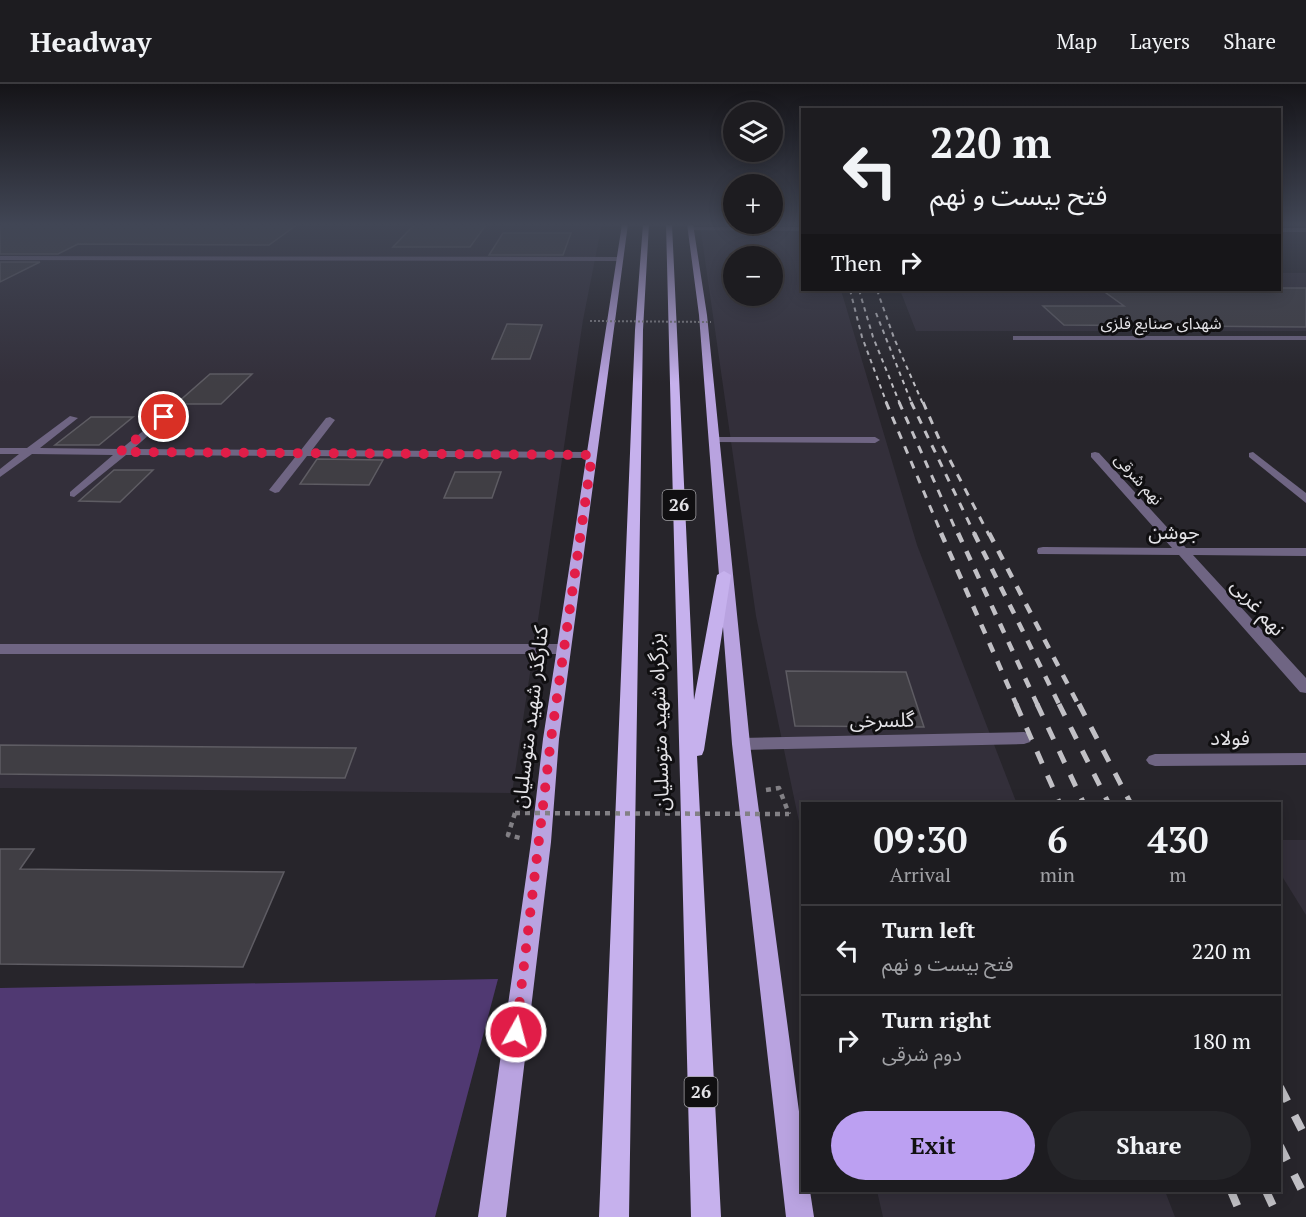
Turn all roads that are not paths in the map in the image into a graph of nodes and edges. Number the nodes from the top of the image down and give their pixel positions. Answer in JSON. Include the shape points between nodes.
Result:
{"nodes":[{"id":1,"x":617,"y":277,"type":"edge"},
{"id":2,"x":643,"y":277,"type":"edge"},
{"id":3,"x":671,"y":277,"type":"edge"},
{"id":4,"x":698,"y":277,"type":"edge"},
{"id":5,"x":1016,"y":338,"type":"dead end"},
{"id":6,"x":1306,"y":338,"type":"edge"},
{"id":7,"x":164,"y":417,"type":"dead end"},
{"id":8,"x":74,"y":418,"type":"dead end"},
{"id":9,"x":330,"y":420,"type":"dead end"},
{"id":10,"x":713,"y":440,"type":"junction"},
{"id":11,"x":875,"y":440,"type":"dead end"},
{"id":12,"x":0,"y":451,"type":"edge"},
{"id":13,"x":28,"y":452,"type":"junction"},
{"id":14,"x":120,"y":452,"type":"junction"},
{"id":15,"x":304,"y":453,"type":"junction"},
{"id":16,"x":1253,"y":454,"type":"dead end"},
{"id":17,"x":592,"y":455,"type":"junction"},
{"id":18,"x":1095,"y":455,"type":"dead end"},
{"id":19,"x":0,"y":474,"type":"edge"},
{"id":20,"x":276,"y":490,"type":"dead end"},
{"id":21,"x":74,"y":494,"type":"dead end"},
{"id":22,"x":1306,"y":499,"type":"edge"},
{"id":23,"x":1043,"y":551,"type":"dead end"},
{"id":24,"x":1182,"y":551,"type":"junction"},
{"id":25,"x":1306,"y":552,"type":"edge"},
{"id":26,"x":724,"y":575,"type":"junction"},
{"id":27,"x":0,"y":649,"type":"edge"},
{"id":28,"x":564,"y":649,"type":"junction"},
{"id":29,"x":1306,"y":688,"type":"edge"},
{"id":30,"x":1024,"y":738,"type":"dead end"},
{"id":31,"x":741,"y":744,"type":"junction"},
{"id":32,"x":1306,"y":759,"type":"edge"},
{"id":33,"x":1155,"y":760,"type":"dead end"},
{"id":34,"x":689,"y":786,"type":"junction"},
{"id":35,"x":492,"y":1217,"type":"edge"},
{"id":36,"x":614,"y":1217,"type":"edge"},
{"id":37,"x":706,"y":1217,"type":"edge"},
{"id":38,"x":800,"y":1217,"type":"edge"}],
"edges":[{"from":1,"to":17,"type":"main road","name":"کنارگذر شهید متوسلیان"},
{"from":2,"to":36,"type":"highway","name":"بزرگراه شهید متوسلیان","number":"26"},
{"from":3,"to":34,"type":"highway","name":"بزرگراه شهید متوسلیان","number":"26"},
{"from":4,"to":10,"type":"main road"},
{"from":5,"to":6,"type":"street","name":"شهدای صنایع فلزی"},
{"from":7,"to":14,"type":"street"},
{"from":8,"to":13,"type":"street"},
{"from":9,"to":15,"type":"street"},
{"from":10,"to":11,"type":"street"},
{"from":10,"to":26,"type":"main road"},
{"from":12,"to":13,"type":"street"},
{"from":13,"to":14,"type":"street"},
{"from":13,"to":19,"type":"street"},
{"from":14,"to":15,"type":"street"},
{"from":14,"to":21,"type":"street"},
{"from":15,"to":17,"type":"street"},
{"from":15,"to":20,"type":"street"},
{"from":16,"to":22,"type":"street"},
{"from":17,"to":28,"type":"main road","name":"کنارگذر شهید متوسلیان"},
{"from":18,"to":24,"type":"street","name":"نهم شرقی"},
{"from":23,"to":24,"type":"street","name":"جوشن"},
{"from":24,"to":25,"type":"street","name":"جوشن"},
{"from":24,"to":29,"type":"street","name":"نهم غربی"},
{"from":26,"to":31,"type":"main road"},
{"from":26,"to":34,"type":"highway"},
{"from":27,"to":28,"type":"street"},
{"from":28,"to":35,"type":"main road","name":"کنارگذر شهید متوسلیان"},
{"from":30,"to":31,"type":"street","name":"گلسرخی"},
{"from":31,"to":38,"type":"main road"},
{"from":32,"to":33,"type":"street","name":"فولاد"},
{"from":34,"to":37,"type":"highway","name":"بزرگراه شهید متوسلیان","number":"26"}]}
